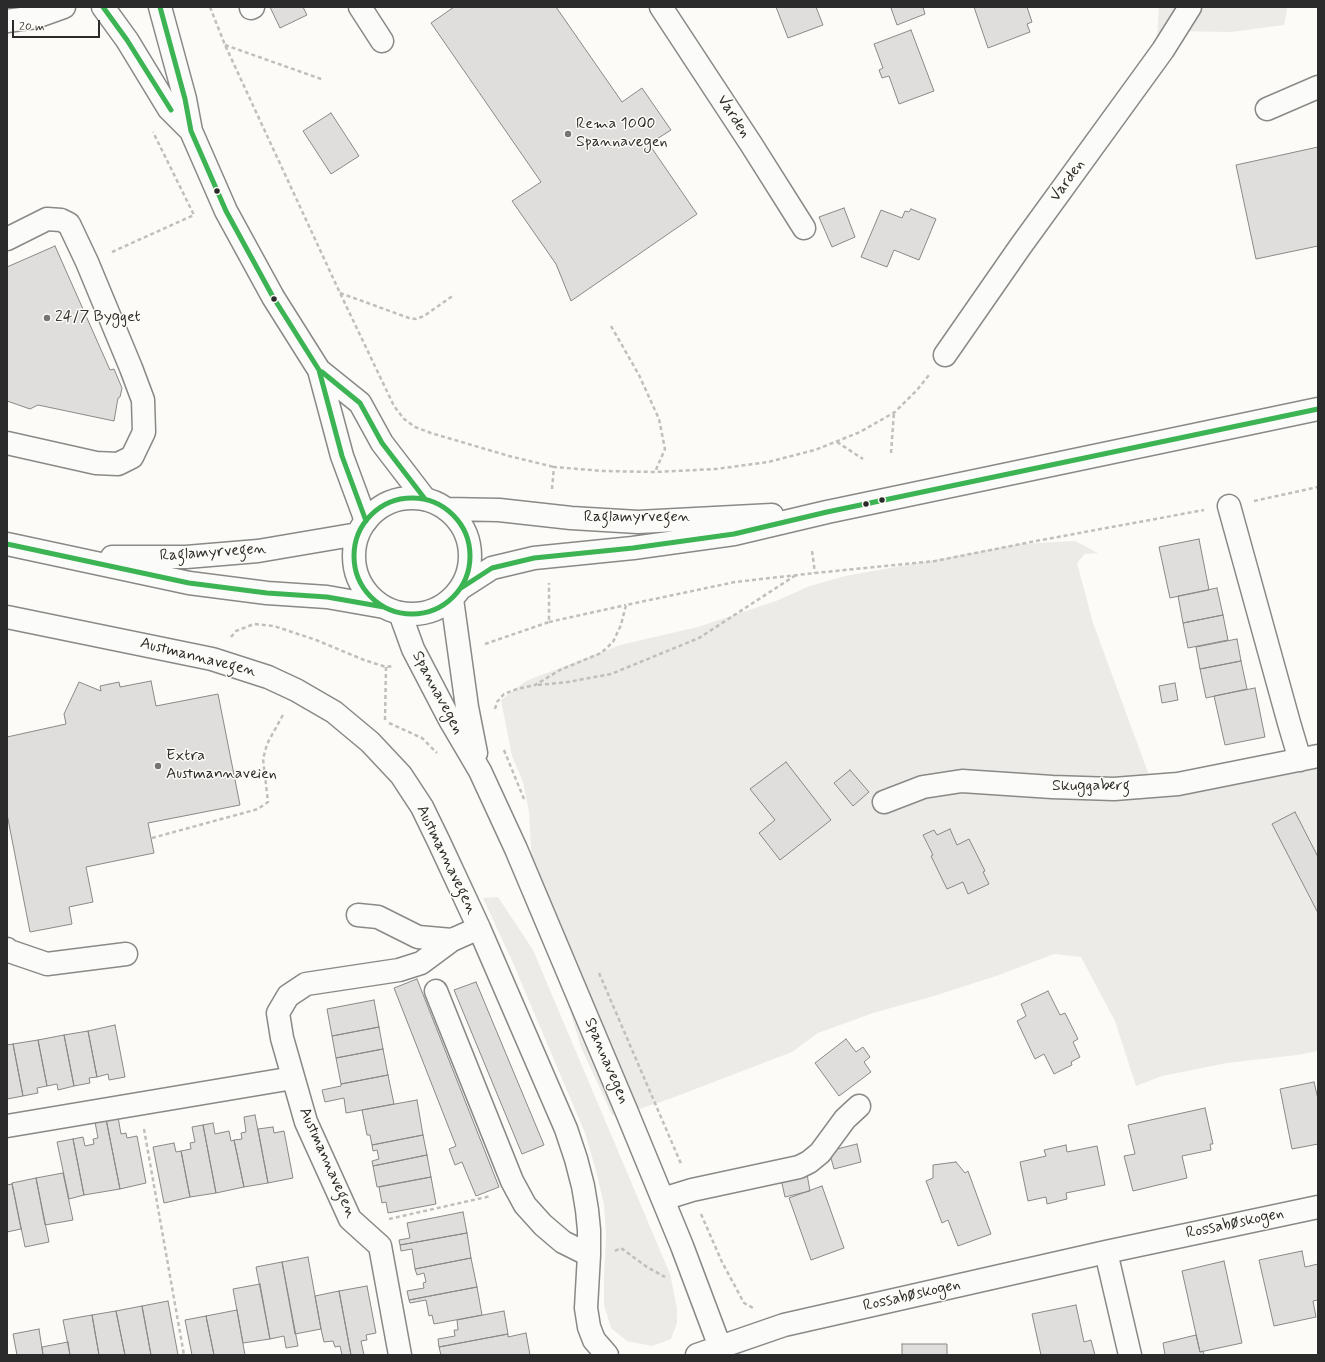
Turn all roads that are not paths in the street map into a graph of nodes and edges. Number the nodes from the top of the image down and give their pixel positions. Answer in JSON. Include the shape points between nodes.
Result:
{"nodes":[{"id":1,"x":13,"y":7,"type":"edge"},
{"id":2,"x":64,"y":7,"type":"edge"},
{"id":3,"x":103,"y":7,"type":"edge"},
{"id":4,"x":160,"y":7,"type":"edge"},
{"id":5,"x":661,"y":7,"type":"edge"},
{"id":6,"x":1190,"y":7,"type":"edge"},
{"id":7,"x":368,"y":10,"type":"edge"},
{"id":8,"x":7,"y":12,"type":"edge"},
{"id":9,"x":7,"y":21,"type":"edge"},
{"id":10,"x":382,"y":41,"type":"dead end"},
{"id":11,"x":1318,"y":87,"type":"edge"},
{"id":12,"x":1267,"y":109,"type":"dead end"},
{"id":13,"x":191,"y":132,"type":"junction"},
{"id":14,"x":804,"y":228,"type":"dead end"},
{"id":15,"x":7,"y":239,"type":"edge"},
{"id":16,"x":945,"y":354,"type":"road end"},
{"id":17,"x":319,"y":370,"type":"junction"},
{"id":18,"x":1318,"y":409,"type":"edge"},
{"id":19,"x":7,"y":443,"type":"edge"},
{"id":20,"x":425,"y":499,"type":"junction"},
{"id":21,"x":1229,"y":506,"type":"road end"},
{"id":22,"x":446,"y":509,"type":"junction"},
{"id":23,"x":827,"y":512,"type":"junction"},
{"id":24,"x":362,"y":527,"type":"junction"},
{"id":25,"x":7,"y":544,"type":"edge"},
{"id":26,"x":67,"y":558,"type":"junction"},
{"id":27,"x":456,"y":593,"type":"junction"},
{"id":28,"x":392,"y":610,"type":"junction"},
{"id":29,"x":7,"y":617,"type":"edge"},
{"id":30,"x":1309,"y":758,"type":"edge"},
{"id":31,"x":480,"y":771,"type":"junction"},
{"id":32,"x":884,"y":802,"type":"dead end"},
{"id":33,"x":358,"y":915,"type":"dead end"},
{"id":34,"x":479,"y":928,"type":"junction"},
{"id":35,"x":452,"y":940,"type":"junction"},
{"id":36,"x":7,"y":949,"type":"edge"},
{"id":37,"x":126,"y":954,"type":"dead end"},
{"id":38,"x":436,"y":991,"type":"dead end"},
{"id":39,"x":293,"y":1078,"type":"junction"},
{"id":40,"x":859,"y":1106,"type":"dead end"},
{"id":41,"x":7,"y":1126,"type":"edge"},
{"id":42,"x":663,"y":1199,"type":"junction"},
{"id":43,"x":1318,"y":1207,"type":"edge"},
{"id":44,"x":1106,"y":1252,"type":"junction"},
{"id":45,"x":589,"y":1254,"type":"junction"},
{"id":46,"x":721,"y":1351,"type":"edge"},
{"id":47,"x":400,"y":1355,"type":"edge"},
{"id":48,"x":607,"y":1355,"type":"edge"},
{"id":49,"x":697,"y":1355,"type":"edge"},
{"id":50,"x":1130,"y":1355,"type":"edge"}],
"edges":[{"from":1,"to":8,"type":"main road"},
{"from":2,"to":9,"type":"main road","via":[[36,17]]},
{"from":3,"to":13,"type":"main road","via":[[127,40],[169,108]]},
{"from":4,"to":13,"type":"main road","via":[[185,99]]},
{"from":5,"to":14,"type":"main road","name":"Varden"},
{"from":6,"to":16,"type":"main road","name":"Varden","via":[[1163,50]]},
{"from":7,"to":10,"type":"main road"},
{"from":11,"to":12,"type":"main road"},
{"from":13,"to":17,"type":"main road","via":[[226,210],[274,297]]},
{"from":15,"to":19,"type":"main road","via":[[47,219],[61,220],[69,224],[143,400],[144,432],[132,457],[118,464],[96,463]]},
{"from":17,"to":20,"type":"main road","via":[[360,403],[382,443]]},
{"from":17,"to":24,"type":"main road"},
{"from":18,"to":23,"type":"main road","name":"Raglamyrvegen"},
{"from":20,"to":22,"type":"main road"},
{"from":20,"to":24,"type":"main road","via":[[408,498],[392,501],[378,509]]},
{"from":21,"to":30,"type":"main road","name":"Skuggaberg","via":[[1289,723]]},
{"from":22,"to":23,"type":"main road","name":"Raglamyrvegen","via":[[500,510],[638,522]]},
{"from":22,"to":27,"type":"main road","via":[[459,521],[467,537],[471,555],[468,572]]},
{"from":23,"to":27,"type":"main road","name":"Raglamyrvegen","via":[[734,534],[534,558],[492,568]]},
{"from":24,"to":26,"type":"main road","name":"Raglamyrvegen","via":[[258,551],[230,554]]},
{"from":24,"to":28,"type":"main road","via":[[354,550],[355,567],[370,597]]},
{"from":25,"to":26,"type":"main road","name":"Raglamyrvegen"},
{"from":26,"to":28,"type":"main road","name":"Raglamyrvegen","via":[[189,583],[267,593],[327,597]]},
{"from":27,"to":28,"type":"main road","via":[[437,609],[419,614]]},
{"from":27,"to":31,"type":"main road","name":"Spannavegen","via":[[467,707]]},
{"from":28,"to":31,"type":"main road","name":"Spannavegen"},
{"from":29,"to":34,"type":"main road","name":"Austmannavegen","via":[[212,659],[268,677],[334,712],[370,742],[401,775],[422,807]]},
{"from":30,"to":32,"type":"main road","name":"Skuggaberg","via":[[1178,784],[1114,789],[962,781],[923,787]]},
{"from":31,"to":42,"type":"main road","name":"Spannavegen","via":[[516,849]]},
{"from":33,"to":35,"type":"main road","via":[[378,917],[418,937]]},
{"from":34,"to":35,"type":"main road","name":"Austmannavegen"},
{"from":34,"to":45,"type":"main road","name":"Austmannavegen","via":[[566,1129],[583,1186]]},
{"from":35,"to":39,"type":"main road","name":"Austmannavegen","via":[[421,963],[399,970],[306,984],[288,996],[278,1013]]},
{"from":36,"to":37,"type":"main road","via":[[47,964]]},
{"from":38,"to":45,"type":"main road","via":[[512,1181],[525,1205],[543,1225],[564,1242]]},
{"from":39,"to":41,"type":"main road"},
{"from":39,"to":47,"type":"main road","name":"Austmannavegen","via":[[306,1122],[350,1219],[380,1246]]},
{"from":40,"to":42,"type":"main road","via":[[844,1119],[820,1152],[799,1167],[692,1190]]},
{"from":42,"to":46,"type":"main road","name":"Spannavegen"},
{"from":43,"to":44,"type":"main road","name":"Rossabøskogen"},
{"from":44,"to":46,"type":"main road","name":"Rossabøskogen","via":[[784,1325]]},
{"from":44,"to":50,"type":"main road"},
{"from":45,"to":48,"type":"main road","name":"Austmannavegen","via":[[586,1308],[589,1327],[594,1340]]},
{"from":46,"to":49,"type":"main road"}]}
